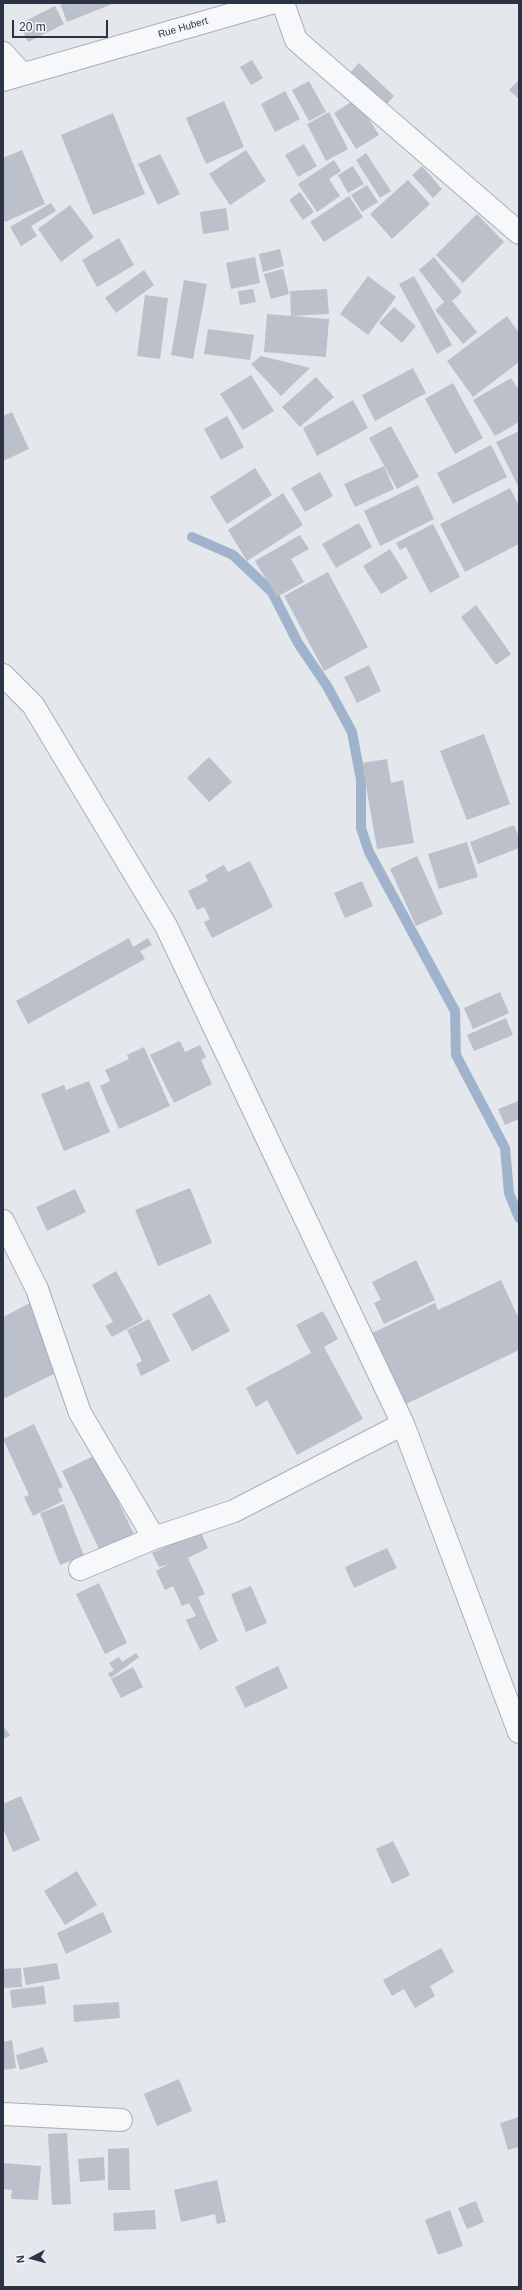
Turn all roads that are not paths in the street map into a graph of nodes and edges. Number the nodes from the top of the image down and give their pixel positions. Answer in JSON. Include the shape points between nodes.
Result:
{"nodes":[{"id":1,"x":271,"y":3,"type":"edge"},
{"id":2,"x":283,"y":3,"type":"edge"},
{"id":3,"x":3,"y":53,"type":"edge"},
{"id":4,"x":13,"y":77,"type":"edge"},
{"id":5,"x":519,"y":233,"type":"edge"},
{"id":6,"x":3,"y":675,"type":"edge"},
{"id":7,"x":3,"y":1221,"type":"edge"},
{"id":8,"x":403,"y":1424,"type":"junction"},
{"id":9,"x":154,"y":1538,"type":"junction"},
{"id":10,"x":80,"y":1569,"type":"dead end"},
{"id":11,"x":519,"y":1732,"type":"edge"},
{"id":12,"x":3,"y":2114,"type":"edge"},
{"id":13,"x":120,"y":2120,"type":"dead end"}],
"edges":[{"from":1,"to":4,"type":"street","name":"Rue Hubert"},
{"from":2,"to":5,"type":"street","via":[[296,40]]},
{"from":3,"to":4,"type":"street"},
{"from":6,"to":8,"type":"street","via":[[33,705],[166,926]]},
{"from":7,"to":9,"type":"street","via":[[38,1289],[80,1414]]},
{"from":8,"to":9,"type":"street","via":[[234,1511]]},
{"from":8,"to":11,"type":"street"},
{"from":9,"to":10,"type":"street"},
{"from":12,"to":13,"type":"street"}]}
